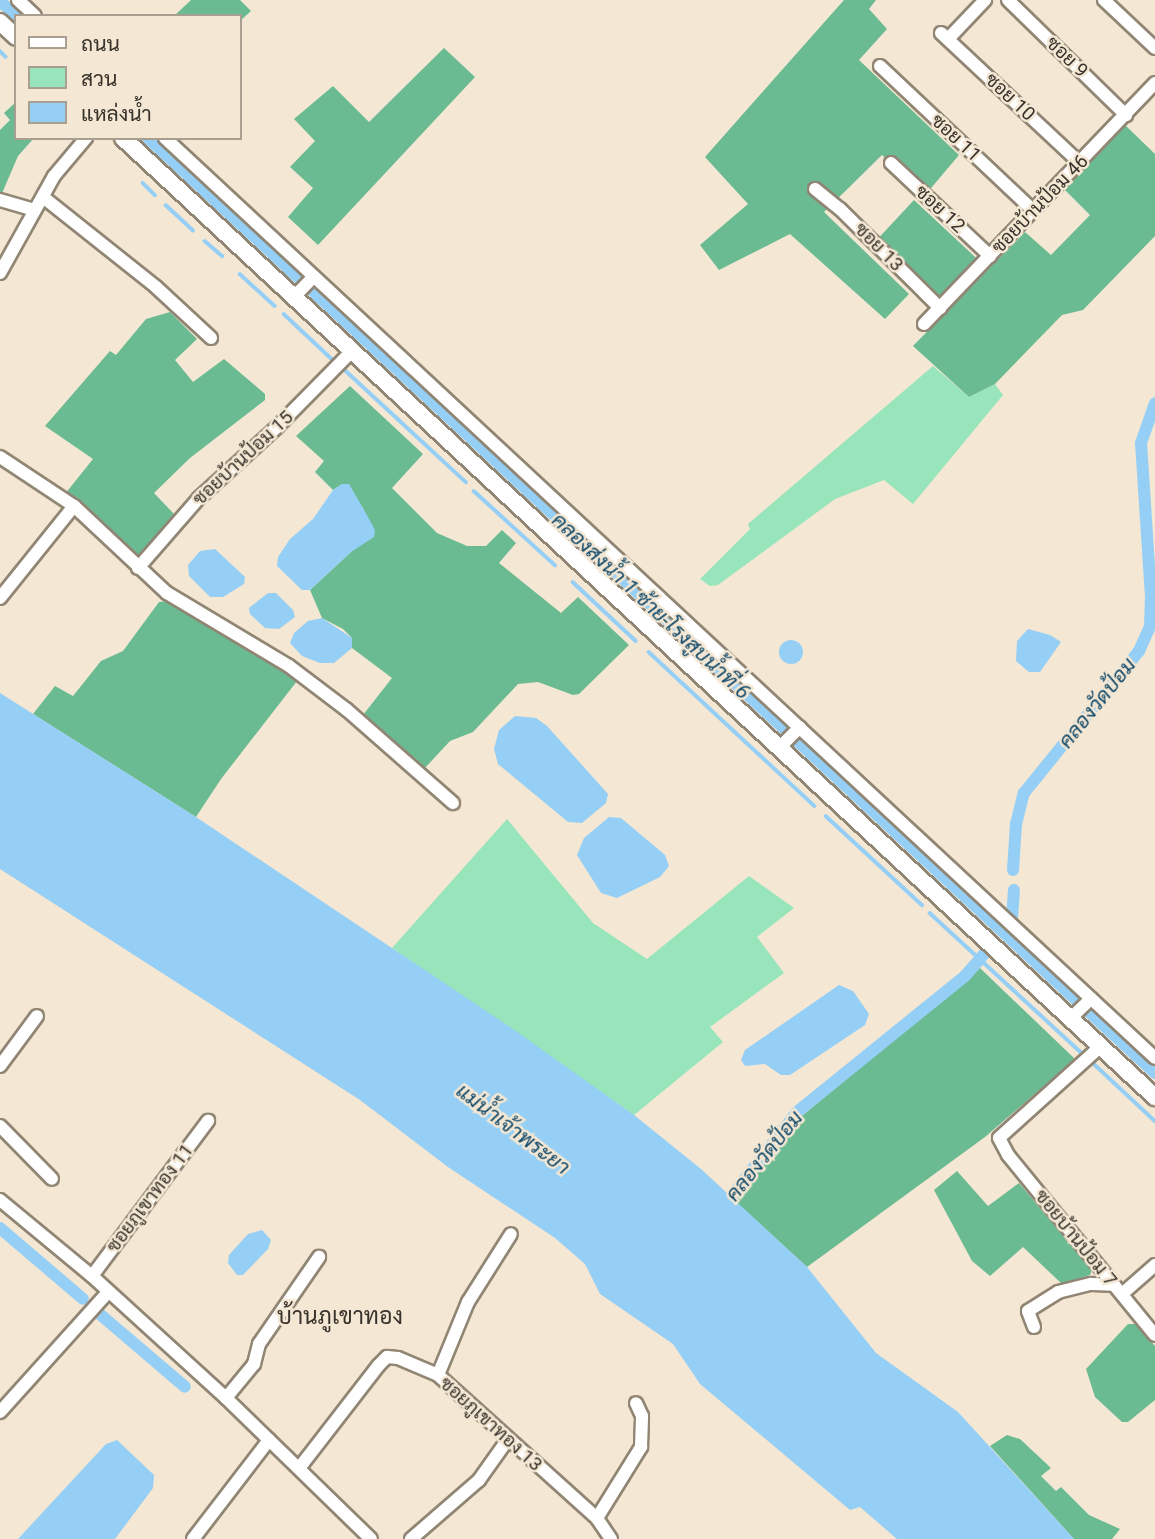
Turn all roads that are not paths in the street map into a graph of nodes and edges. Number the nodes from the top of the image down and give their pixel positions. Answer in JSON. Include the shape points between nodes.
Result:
{"nodes":[{"id":1,"x":18,"y":0,"type":"edge"},
{"id":2,"x":985,"y":0,"type":"edge"},
{"id":3,"x":1008,"y":0,"type":"edge"},
{"id":4,"x":1104,"y":0,"type":"edge"},
{"id":5,"x":32,"y":14,"type":"edge"},
{"id":6,"x":0,"y":22,"type":"edge"},
{"id":7,"x":14,"y":35,"type":"edge"},
{"id":8,"x":1155,"y":48,"type":"edge"},
{"id":9,"x":880,"y":66,"type":"dead end"},
{"id":10,"x":1155,"y":83,"type":"edge"},
{"id":11,"x":1126,"y":115,"type":"junction"},
{"id":12,"x":84,"y":140,"type":"edge"},
{"id":13,"x":125,"y":140,"type":"edge"},
{"id":14,"x":167,"y":140,"type":"edge"},
{"id":15,"x":1079,"y":162,"type":"junction"},
{"id":16,"x":891,"y":163,"type":"dead end"},
{"id":17,"x":815,"y":189,"type":"dead end"},
{"id":18,"x":43,"y":197,"type":"junction"},
{"id":19,"x":0,"y":200,"type":"edge"},
{"id":20,"x":35,"y":210,"type":"junction"},
{"id":21,"x":1033,"y":210,"type":"junction"},
{"id":22,"x":990,"y":256,"type":"junction"},
{"id":23,"x":0,"y":273,"type":"edge"},
{"id":24,"x":304,"y":287,"type":"junction"},
{"id":25,"x":940,"y":308,"type":"junction"},
{"id":26,"x":924,"y":324,"type":"dead end"},
{"id":27,"x":211,"y":338,"type":"dead end"},
{"id":28,"x":352,"y":351,"type":"junction"},
{"id":29,"x":0,"y":457,"type":"edge"},
{"id":30,"x":74,"y":506,"type":"junction"},
{"id":31,"x":138,"y":568,"type":"junction"},
{"id":32,"x":0,"y":598,"type":"edge"},
{"id":33,"x":798,"y":729,"type":"junction"},
{"id":34,"x":783,"y":744,"type":"junction"},
{"id":35,"x":453,"y":803,"type":"dead end"},
{"id":36,"x":1081,"y":1008,"type":"junction"},
{"id":37,"x":37,"y":1016,"type":"dead end"},
{"id":38,"x":1101,"y":1046,"type":"junction"},
{"id":39,"x":1155,"y":1058,"type":"edge"},
{"id":40,"x":0,"y":1066,"type":"edge"},
{"id":41,"x":1155,"y":1097,"type":"edge"},
{"id":42,"x":208,"y":1121,"type":"dead end"},
{"id":43,"x":0,"y":1126,"type":"edge"},
{"id":44,"x":52,"y":1179,"type":"dead end"},
{"id":45,"x":0,"y":1200,"type":"edge"},
{"id":46,"x":511,"y":1234,"type":"dead end"},
{"id":47,"x":319,"y":1257,"type":"dead end"},
{"id":48,"x":1155,"y":1265,"type":"edge"},
{"id":49,"x":92,"y":1276,"type":"junction"},
{"id":50,"x":1118,"y":1289,"type":"junction"},
{"id":51,"x":108,"y":1292,"type":"junction"},
{"id":52,"x":1034,"y":1327,"type":"dead end"},
{"id":53,"x":1155,"y":1335,"type":"edge"},
{"id":54,"x":438,"y":1375,"type":"junction"},
{"id":55,"x":226,"y":1398,"type":"junction"},
{"id":56,"x":636,"y":1403,"type":"dead end"},
{"id":57,"x":0,"y":1412,"type":"edge"},
{"id":58,"x":269,"y":1440,"type":"junction"},
{"id":59,"x":508,"y":1440,"type":"junction"},
{"id":60,"x":300,"y":1467,"type":"junction"},
{"id":61,"x":597,"y":1518,"type":"junction"},
{"id":62,"x":193,"y":1539,"type":"edge"},
{"id":63,"x":371,"y":1539,"type":"edge"},
{"id":64,"x":411,"y":1539,"type":"edge"},
{"id":65,"x":611,"y":1539,"type":"edge"}],
"edges":[{"from":1,"to":5,"type":"street"},
{"from":2,"to":15,"type":"street","name":"ซอย 10","via":[[944,36]]},
{"from":3,"to":11,"type":"street","name":"ซอย 9"},
{"from":4,"to":8,"type":"street"},
{"from":6,"to":7,"type":"main road"},
{"from":9,"to":21,"type":"street","name":"ซอย 11"},
{"from":10,"to":11,"type":"street","name":"ซอยบ้านป้อม 46"},
{"from":11,"to":15,"type":"street","name":"ซอยบ้านป้อม 46"},
{"from":12,"to":18,"type":"street"},
{"from":13,"to":24,"type":"main road"},
{"from":14,"to":24,"type":"street"},
{"from":15,"to":21,"type":"street","name":"ซอยบ้านป้อม 46"},
{"from":16,"to":22,"type":"street","name":"ซอย 12"},
{"from":17,"to":25,"type":"street","name":"ซอย 13"},
{"from":18,"to":20,"type":"street"},
{"from":18,"to":27,"type":"street","via":[[121,257]]},
{"from":19,"to":20,"type":"street"},
{"from":20,"to":23,"type":"street"},
{"from":21,"to":22,"type":"street","name":"ซอยบ้านป้อม 46"},
{"from":22,"to":25,"type":"street","name":"ซอยบ้านป้อม 46"},
{"from":24,"to":28,"type":"main road"},
{"from":24,"to":33,"type":"street"},
{"from":25,"to":26,"type":"street","name":"ซอยบ้านป้อม 46"},
{"from":28,"to":31,"type":"street","name":"ซอยบ้านป้อม 15","via":[[199,498]]},
{"from":28,"to":34,"type":"main road"},
{"from":29,"to":30,"type":"street"},
{"from":30,"to":31,"type":"street"},
{"from":30,"to":32,"type":"street"},
{"from":31,"to":35,"type":"street","via":[[167,593],[289,666]]},
{"from":33,"to":34,"type":"street"},
{"from":33,"to":36,"type":"street"},
{"from":34,"to":36,"type":"main road"},
{"from":36,"to":38,"type":"main road"},
{"from":36,"to":39,"type":"street"},
{"from":37,"to":40,"type":"street"},
{"from":38,"to":41,"type":"main road"},
{"from":38,"to":50,"type":"street","name":"ซอยบ้านป้อม 7","via":[[999,1138]]},
{"from":42,"to":49,"type":"street","name":"ซอยภูเขาทอง 11"},
{"from":43,"to":44,"type":"street"},
{"from":45,"to":49,"type":"street"},
{"from":46,"to":54,"type":"street","via":[[468,1302]]},
{"from":47,"to":55,"type":"street","via":[[259,1344],[254,1364]]},
{"from":48,"to":50,"type":"street"},
{"from":49,"to":51,"type":"street"},
{"from":50,"to":52,"type":"street","via":[[1091,1284],[1058,1292],[1028,1311]]},
{"from":50,"to":53,"type":"street","name":"ซอยบ้านป้อม 7"},
{"from":51,"to":55,"type":"street"},
{"from":51,"to":57,"type":"street"},
{"from":54,"to":59,"type":"street","name":"ซอยภูเขาทอง 13"},
{"from":54,"to":60,"type":"street","name":"ซอยภูเขาทอง 13","via":[[387,1357]]},
{"from":55,"to":58,"type":"street"},
{"from":56,"to":61,"type":"street","via":[[642,1416],[641,1447]]},
{"from":58,"to":60,"type":"street"},
{"from":58,"to":62,"type":"street"},
{"from":59,"to":61,"type":"street","name":"ซอยภูเขาทอง 13"},
{"from":59,"to":64,"type":"street","via":[[479,1480]]},
{"from":60,"to":63,"type":"street"},
{"from":61,"to":65,"type":"street","name":"ซอยภูเขาทอง 13"}]}
